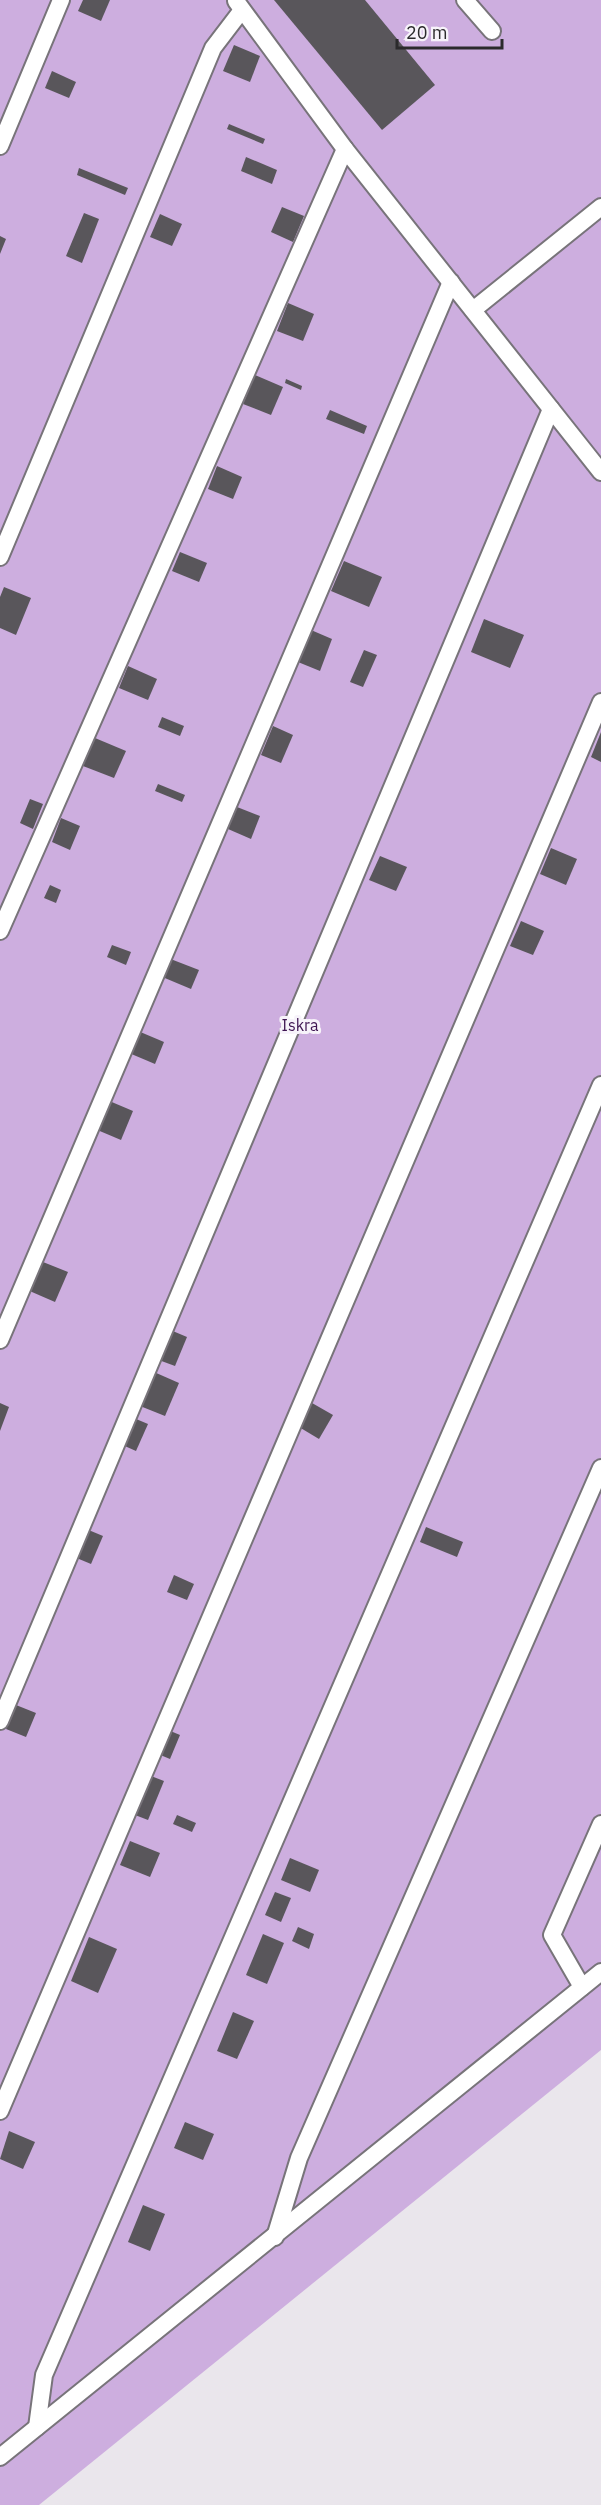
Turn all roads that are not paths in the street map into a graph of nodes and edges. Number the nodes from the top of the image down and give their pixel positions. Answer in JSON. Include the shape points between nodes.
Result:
{"nodes":[{"id":1,"x":61,"y":0,"type":"edge"},
{"id":2,"x":465,"y":0,"type":"edge"},
{"id":3,"x":239,"y":5,"type":"edge"},
{"id":4,"x":492,"y":31,"type":"dead end"},
{"id":5,"x":0,"y":146,"type":"edge"},
{"id":6,"x":345,"y":149,"type":"junction"},
{"id":7,"x":601,"y":207,"type":"edge"},
{"id":8,"x":451,"y":282,"type":"junction"},
{"id":9,"x":473,"y":310,"type":"junction"},
{"id":10,"x":552,"y":409,"type":"junction"},
{"id":11,"x":601,"y":472,"type":"edge"},
{"id":12,"x":0,"y":557,"type":"edge"},
{"id":13,"x":601,"y":702,"type":"edge"},
{"id":14,"x":0,"y":931,"type":"edge"},
{"id":15,"x":601,"y":1084,"type":"edge"},
{"id":16,"x":0,"y":1340,"type":"edge"},
{"id":17,"x":601,"y":1468,"type":"edge"},
{"id":18,"x":0,"y":1721,"type":"edge"},
{"id":19,"x":601,"y":1824,"type":"edge"},
{"id":20,"x":601,"y":1972,"type":"edge"},
{"id":21,"x":582,"y":1987,"type":"junction"},
{"id":22,"x":0,"y":2111,"type":"edge"},
{"id":23,"x":275,"y":2237,"type":"junction"},
{"id":24,"x":37,"y":2427,"type":"junction"},
{"id":25,"x":0,"y":2457,"type":"edge"}],
"edges":[{"from":1,"to":5,"type":"lane"},
{"from":2,"to":4,"type":"lane"},
{"from":3,"to":6,"type":"lane"},
{"from":3,"to":12,"type":"lane","via":[[213,48]]},
{"from":6,"to":8,"type":"lane"},
{"from":6,"to":14,"type":"lane"},
{"from":7,"to":9,"type":"lane"},
{"from":8,"to":9,"type":"lane"},
{"from":8,"to":16,"type":"lane"},
{"from":9,"to":10,"type":"lane"},
{"from":10,"to":11,"type":"lane"},
{"from":10,"to":18,"type":"lane"},
{"from":13,"to":22,"type":"lane"},
{"from":15,"to":24,"type":"lane","via":[[44,2375]]},
{"from":17,"to":23,"type":"lane","via":[[299,2158]]},
{"from":19,"to":21,"type":"lane","via":[[552,1935]]},
{"from":20,"to":21,"type":"lane"},
{"from":21,"to":23,"type":"lane"},
{"from":23,"to":24,"type":"lane"},
{"from":24,"to":25,"type":"lane"}]}
